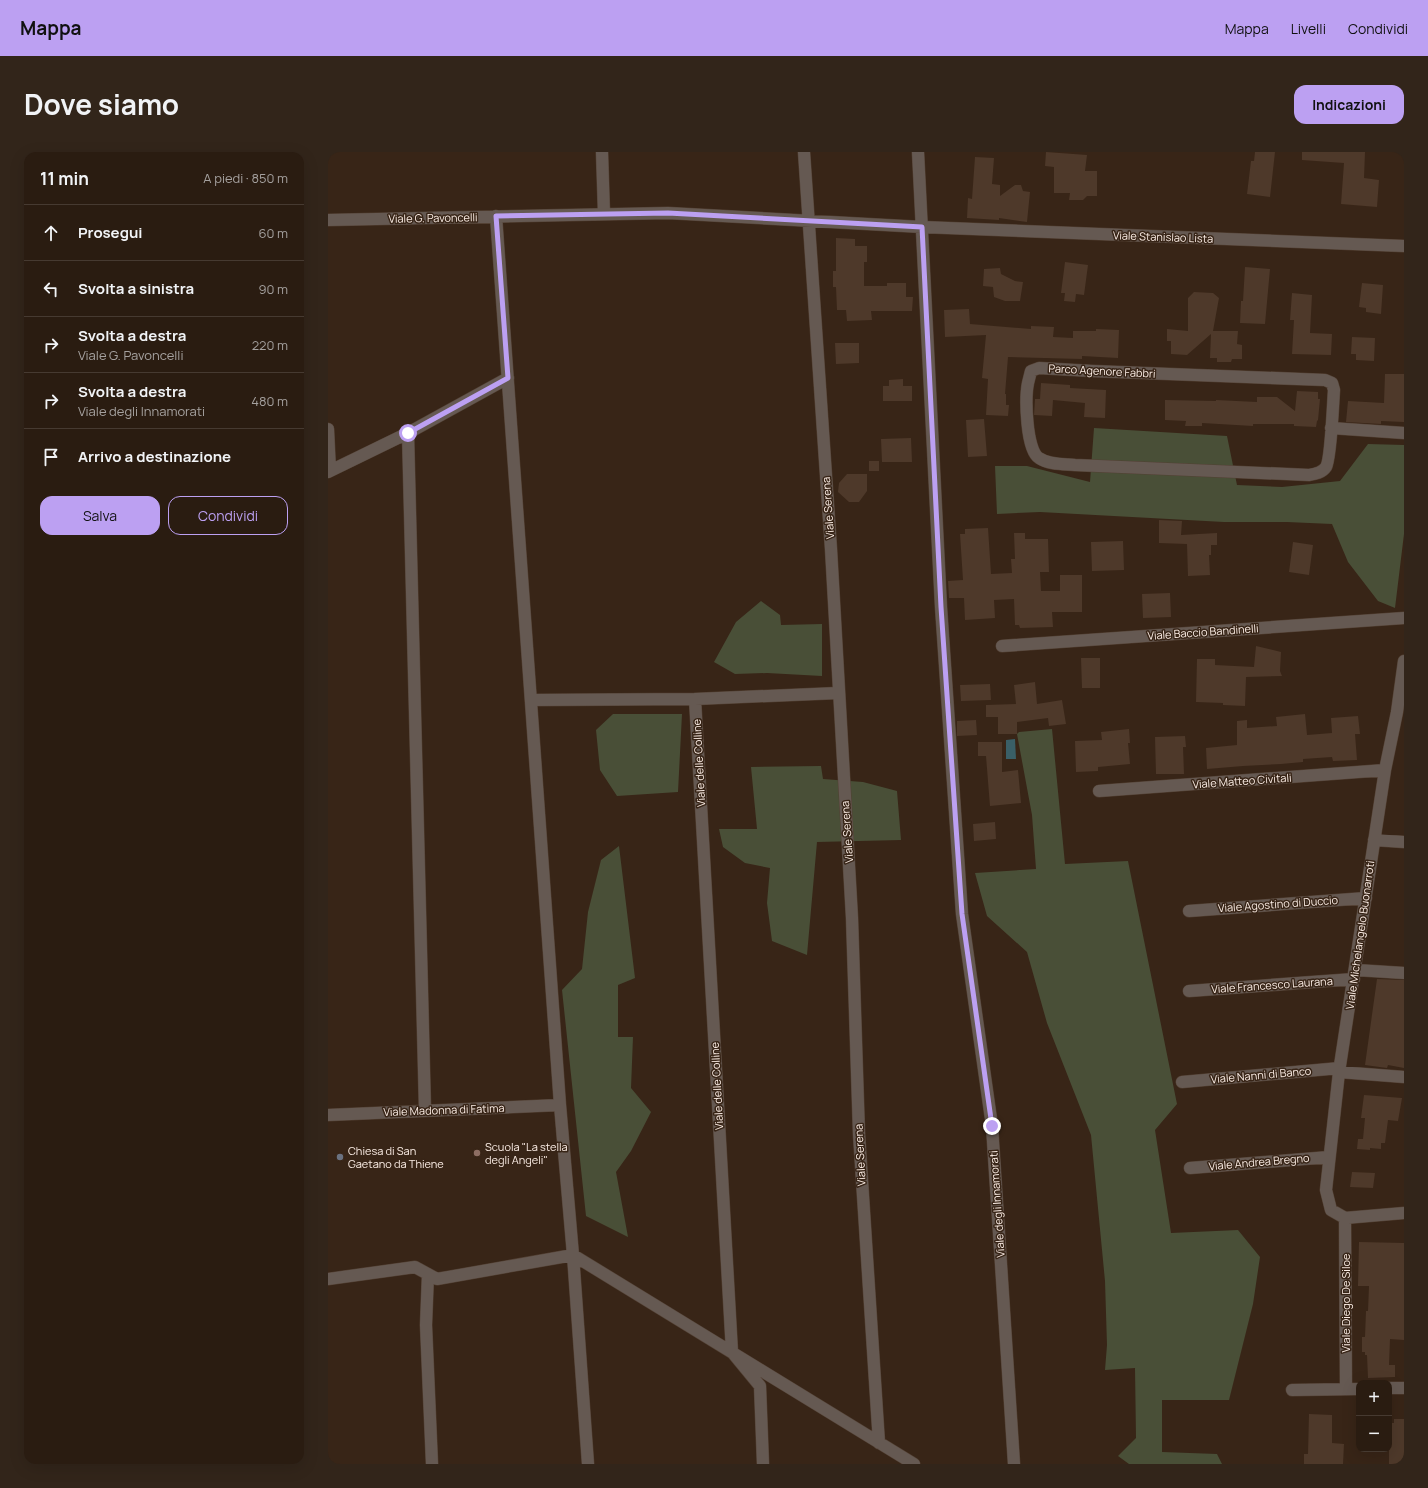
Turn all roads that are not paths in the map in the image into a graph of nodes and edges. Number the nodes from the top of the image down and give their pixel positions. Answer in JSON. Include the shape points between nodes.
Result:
{"nodes":[{"id":1,"x":602,"y":152,"type":"edge"},
{"id":2,"x":804,"y":152,"type":"edge"},
{"id":3,"x":918,"y":152,"type":"edge"},
{"id":4,"x":604,"y":214,"type":"junction"},
{"id":5,"x":496,"y":216,"type":"junction"},
{"id":6,"x":328,"y":220,"type":"edge"},
{"id":7,"x":808,"y":221,"type":"junction"},
{"id":8,"x":922,"y":227,"type":"junction"},
{"id":9,"x":1404,"y":246,"type":"edge"},
{"id":10,"x":508,"y":378,"type":"junction"},
{"id":11,"x":1331,"y":428,"type":"junction"},
{"id":12,"x":328,"y":429,"type":"edge"},
{"id":13,"x":408,"y":433,"type":"junction"},
{"id":14,"x":1404,"y":433,"type":"edge"},
{"id":15,"x":329,"y":472,"type":"edge"},
{"id":16,"x":1404,"y":618,"type":"edge"},
{"id":17,"x":1002,"y":646,"type":"dead end"},
{"id":18,"x":1404,"y":661,"type":"edge"},
{"id":19,"x":838,"y":693,"type":"junction"},
{"id":20,"x":695,"y":699,"type":"junction"},
{"id":21,"x":531,"y":700,"type":"junction"},
{"id":22,"x":1400,"y":712,"type":"edge"},
{"id":23,"x":1385,"y":770,"type":"junction"},
{"id":24,"x":1100,"y":791,"type":"dead end"},
{"id":25,"x":1374,"y":840,"type":"junction"},
{"id":26,"x":1404,"y":842,"type":"edge"},
{"id":27,"x":1366,"y":898,"type":"junction"},
{"id":28,"x":1189,"y":911,"type":"dead end"},
{"id":29,"x":1404,"y":973,"type":"edge"},
{"id":30,"x":1355,"y":974,"type":"junction"},
{"id":31,"x":1189,"y":991,"type":"dead end"},
{"id":32,"x":1340,"y":1070,"type":"junction"},
{"id":33,"x":1404,"y":1077,"type":"edge"},
{"id":34,"x":1182,"y":1082,"type":"dead end"},
{"id":35,"x":560,"y":1105,"type":"junction"},
{"id":36,"x":425,"y":1110,"type":"junction"},
{"id":37,"x":328,"y":1115,"type":"edge"},
{"id":38,"x":1329,"y":1157,"type":"junction"},
{"id":39,"x":1190,"y":1168,"type":"dead end"},
{"id":40,"x":1404,"y":1213,"type":"edge"},
{"id":41,"x":1345,"y":1218,"type":"junction"},
{"id":42,"x":573,"y":1254,"type":"junction"},
{"id":43,"x":428,"y":1274,"type":"junction"},
{"id":44,"x":328,"y":1279,"type":"edge"},
{"id":45,"x":732,"y":1352,"type":"junction"},
{"id":46,"x":1356,"y":1388,"type":"edge"},
{"id":47,"x":1392,"y":1388,"type":"edge"},
{"id":48,"x":1404,"y":1388,"type":"edge"},
{"id":49,"x":1346,"y":1389,"type":"junction"},
{"id":50,"x":1292,"y":1390,"type":"dead end"},
{"id":51,"x":879,"y":1442,"type":"junction"},
{"id":52,"x":432,"y":1464,"type":"edge"},
{"id":53,"x":588,"y":1464,"type":"edge"},
{"id":54,"x":763,"y":1464,"type":"edge"},
{"id":55,"x":914,"y":1464,"type":"edge"},
{"id":56,"x":1014,"y":1464,"type":"edge"}],
"edges":[{"from":1,"to":4,"type":"street"},
{"from":2,"to":7,"type":"street","name":"Viale Serena"},
{"from":3,"to":8,"type":"street","name":"Viale degli Innamorati"},
{"from":4,"to":5,"type":"street","name":"Viale G. Pavoncelli"},
{"from":4,"to":7,"type":"street","name":"Viale G. Pavoncelli","via":[[668,213]]},
{"from":5,"to":6,"type":"street","name":"Viale G. Pavoncelli"},
{"from":5,"to":10,"type":"street"},
{"from":7,"to":8,"type":"street","name":"Viale G. Pavoncelli"},
{"from":7,"to":19,"type":"street","name":"Viale Serena","via":[[831,550]]},
{"from":8,"to":9,"type":"street","name":"Viale Stanislao Lista"},
{"from":8,"to":56,"type":"street","name":"Viale degli Innamorati","via":[[941,607],[962,914],[992,1126]]},
{"from":10,"to":13,"type":"street"},
{"from":10,"to":21,"type":"street"},
{"from":11,"to":11,"type":"street","name":"Parco Agenore Fabbri","via":[[1326,467],[1309,475],[1083,466],[1049,462],[1039,459],[1030,444],[1028,384],[1031,371],[1039,368],[1325,380],[1332,383],[1334,390]]},
{"from":11,"to":14,"type":"street"},
{"from":12,"to":15,"type":"street"},
{"from":13,"to":15,"type":"street"},
{"from":13,"to":36,"type":"street"},
{"from":16,"to":17,"type":"street","name":"Viale Baccio Bandinelli"},
{"from":18,"to":22,"type":"street","name":"Viale Michelangelo Buonarroti"},
{"from":19,"to":20,"type":"street"},
{"from":19,"to":51,"type":"street","name":"Viale Serena","via":[[852,918],[859,1134]]},
{"from":20,"to":21,"type":"street"},
{"from":20,"to":45,"type":"street","name":"Viale delle Colline"},
{"from":21,"to":35,"type":"street"},
{"from":22,"to":23,"type":"street","name":"Viale Michelangelo Buonarroti"},
{"from":23,"to":24,"type":"street","name":"Viale Matteo Civitali"},
{"from":23,"to":25,"type":"street","name":"Viale Michelangelo Buonarroti"},
{"from":25,"to":26,"type":"street"},
{"from":25,"to":27,"type":"street","name":"Viale Michelangelo Buonarroti"},
{"from":27,"to":28,"type":"street","name":"Viale Agostino di Duccio"},
{"from":27,"to":30,"type":"street","name":"Viale Michelangelo Buonarroti"},
{"from":29,"to":30,"type":"street","name":"Viale Francesco Laurana"},
{"from":30,"to":31,"type":"street","name":"Viale Francesco Laurana"},
{"from":30,"to":32,"type":"street","name":"Viale Michelangelo Buonarroti"},
{"from":32,"to":33,"type":"street","name":"Viale Nanni di Banco"},
{"from":32,"to":34,"type":"street","name":"Viale Nanni di Banco"},
{"from":32,"to":38,"type":"street","name":"Viale Michelangelo Buonarroti"},
{"from":35,"to":36,"type":"street","name":"Viale Madonna di Fatima"},
{"from":35,"to":42,"type":"street"},
{"from":36,"to":37,"type":"street","name":"Viale Madonna di Fatima"},
{"from":38,"to":39,"type":"street","name":"Viale Andrea Bregno"},
{"from":38,"to":41,"type":"street","name":"Viale Michelangelo Buonarroti","via":[[1326,1190],[1331,1210]]},
{"from":40,"to":41,"type":"street"},
{"from":41,"to":49,"type":"street","name":"Viale Diego De Siloe"},
{"from":42,"to":43,"type":"street","via":[[437,1279]]},
{"from":42,"to":45,"type":"street"},
{"from":42,"to":53,"type":"street"},
{"from":43,"to":44,"type":"street","via":[[415,1267]]},
{"from":43,"to":52,"type":"street","via":[[426,1324]]},
{"from":45,"to":51,"type":"street"},
{"from":45,"to":54,"type":"street","via":[[760,1386]]},
{"from":46,"to":49,"type":"street"},
{"from":47,"to":48,"type":"street"},
{"from":49,"to":50,"type":"street"},
{"from":51,"to":55,"type":"street"}]}
